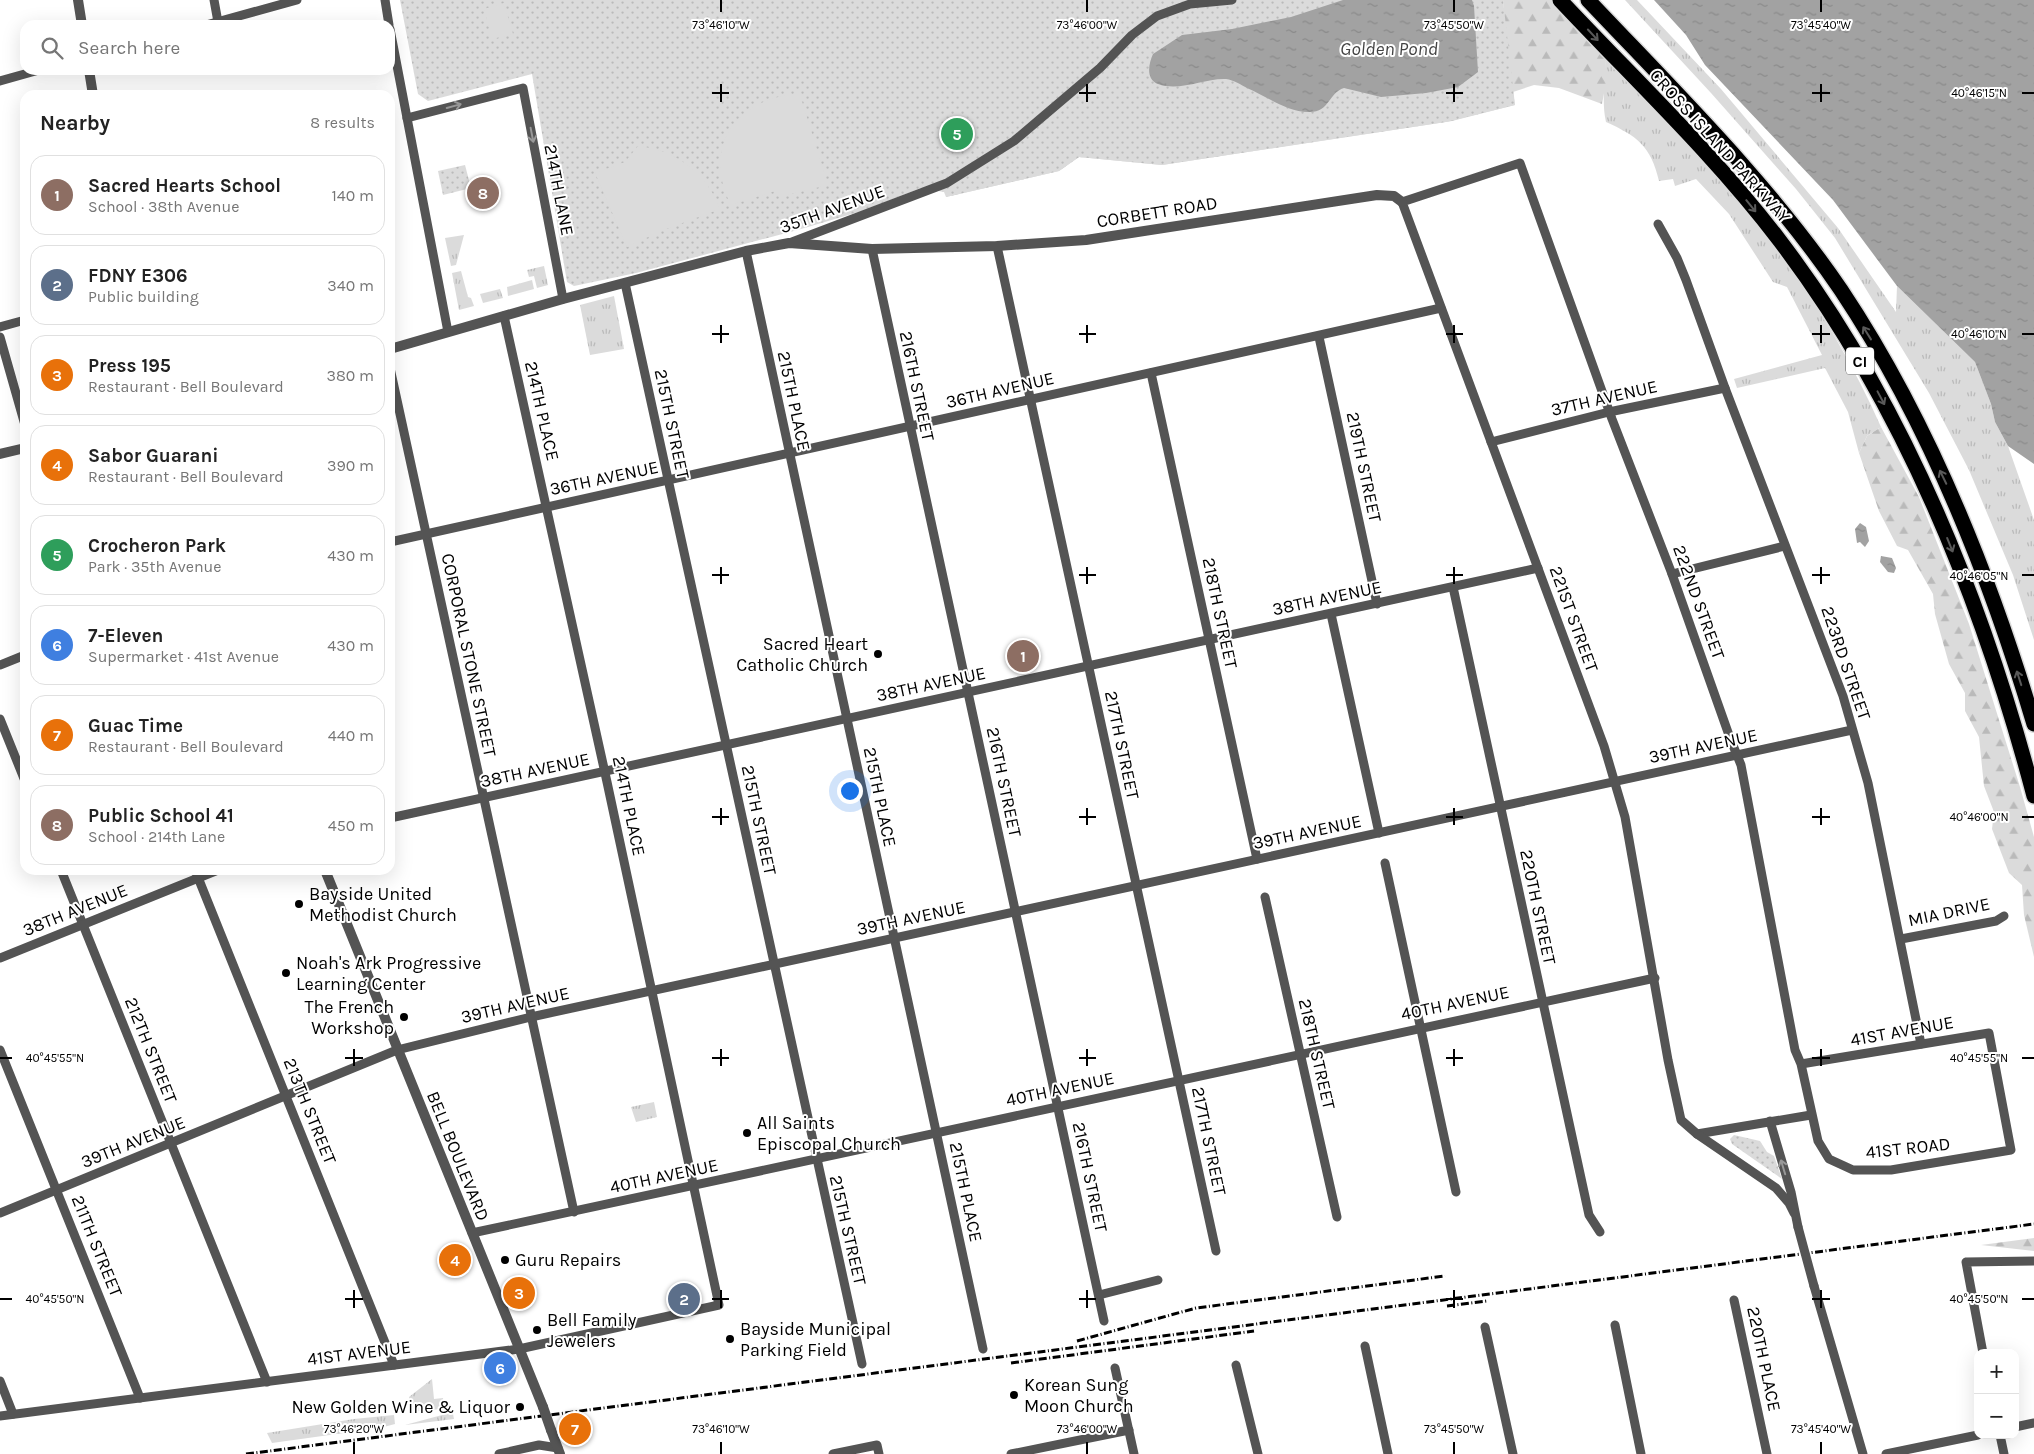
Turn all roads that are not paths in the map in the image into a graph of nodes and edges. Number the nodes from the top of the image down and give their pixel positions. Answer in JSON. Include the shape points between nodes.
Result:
{"nodes":[{"id":1,"x":78,"y":0,"type":"edge"},
{"id":2,"x":214,"y":0,"type":"edge"},
{"id":3,"x":297,"y":0,"type":"edge"},
{"id":4,"x":384,"y":0,"type":"edge"},
{"id":5,"x":1232,"y":0,"type":"edge"},
{"id":6,"x":1560,"y":0,"type":"edge"},
{"id":7,"x":1588,"y":0,"type":"edge"},
{"id":8,"x":81,"y":20,"type":"edge"},
{"id":9,"x":218,"y":20,"type":"edge"},
{"id":10,"x":225,"y":20,"type":"edge"},
{"id":11,"x":388,"y":20,"type":"edge"},
{"id":12,"x":395,"y":54,"type":"edge"},
{"id":13,"x":21,"y":75,"type":"edge"},
{"id":14,"x":90,"y":75,"type":"edge"},
{"id":15,"x":0,"y":81,"type":"edge"},
{"id":16,"x":92,"y":90,"type":"edge"},
{"id":17,"x":407,"y":118,"type":"junction"},
{"id":18,"x":1402,"y":202,"type":"junction"},
{"id":19,"x":1658,"y":224,"type":"dead end"},
{"id":20,"x":789,"y":243,"type":"junction"},
{"id":21,"x":997,"y":246,"type":"junction"},
{"id":22,"x":872,"y":249,"type":"junction"},
{"id":23,"x":746,"y":252,"type":"junction"},
{"id":24,"x":625,"y":283,"type":"junction"},
{"id":25,"x":563,"y":299,"type":"junction"},
{"id":26,"x":1441,"y":308,"type":"junction"},
{"id":27,"x":504,"y":316,"type":"junction"},
{"id":28,"x":20,"y":321,"type":"edge"},
{"id":29,"x":0,"y":327,"type":"edge"},
{"id":30,"x":448,"y":332,"type":"junction"},
{"id":31,"x":0,"y":337,"type":"edge"},
{"id":32,"x":1319,"y":337,"type":"junction"},
{"id":33,"x":395,"y":348,"type":"edge"},
{"id":34,"x":1151,"y":373,"type":"junction"},
{"id":35,"x":1725,"y":388,"type":"junction"},
{"id":36,"x":395,"y":391,"type":"edge"},
{"id":37,"x":1030,"y":400,"type":"junction"},
{"id":38,"x":20,"y":407,"type":"edge"},
{"id":39,"x":1609,"y":412,"type":"junction"},
{"id":40,"x":910,"y":428,"type":"junction"},
{"id":41,"x":1491,"y":442,"type":"junction"},
{"id":42,"x":20,"y":449,"type":"edge"},
{"id":43,"x":0,"y":454,"type":"edge"},
{"id":44,"x":789,"y":454,"type":"junction"},
{"id":45,"x":667,"y":480,"type":"junction"},
{"id":46,"x":547,"y":507,"type":"junction"},
{"id":47,"x":426,"y":534,"type":"junction"},
{"id":48,"x":395,"y":541,"type":"edge"},
{"id":49,"x":1785,"y":546,"type":"junction"},
{"id":50,"x":1538,"y":568,"type":"junction"},
{"id":51,"x":1672,"y":574,"type":"junction"},
{"id":52,"x":1453,"y":587,"type":"junction"},
{"id":53,"x":1377,"y":604,"type":"junction"},
{"id":54,"x":1330,"y":614,"type":"junction"},
{"id":55,"x":1210,"y":640,"type":"junction"},
{"id":56,"x":20,"y":657,"type":"edge"},
{"id":57,"x":0,"y":665,"type":"edge"},
{"id":58,"x":1088,"y":666,"type":"junction"},
{"id":59,"x":968,"y":693,"type":"junction"},
{"id":60,"x":0,"y":719,"type":"edge"},
{"id":61,"x":846,"y":720,"type":"junction"},
{"id":62,"x":2034,"y":724,"type":"edge"},
{"id":63,"x":1852,"y":730,"type":"junction"},
{"id":64,"x":726,"y":745,"type":"junction"},
{"id":65,"x":1738,"y":756,"type":"junction"},
{"id":66,"x":20,"y":769,"type":"edge"},
{"id":67,"x":605,"y":771,"type":"junction"},
{"id":68,"x":1615,"y":781,"type":"junction"},
{"id":69,"x":2034,"y":796,"type":"edge"},
{"id":70,"x":483,"y":798,"type":"junction"},
{"id":71,"x":1500,"y":806,"type":"junction"},
{"id":72,"x":395,"y":817,"type":"edge"},
{"id":73,"x":1379,"y":833,"type":"junction"},
{"id":74,"x":1257,"y":859,"type":"junction"},
{"id":75,"x":1385,"y":863,"type":"dead end"},
{"id":76,"x":63,"y":875,"type":"edge"},
{"id":77,"x":194,"y":875,"type":"edge"},
{"id":78,"x":196,"y":875,"type":"edge"},
{"id":79,"x":327,"y":875,"type":"edge"},
{"id":80,"x":1136,"y":885,"type":"junction"},
{"id":81,"x":1265,"y":897,"type":"dead end"},
{"id":82,"x":1015,"y":912,"type":"junction"},
{"id":83,"x":2004,"y":916,"type":"dead end"},
{"id":84,"x":83,"y":925,"type":"junction"},
{"id":85,"x":894,"y":938,"type":"junction"},
{"id":86,"x":1901,"y":939,"type":"junction"},
{"id":87,"x":0,"y":958,"type":"edge"},
{"id":88,"x":773,"y":965,"type":"junction"},
{"id":89,"x":1655,"y":978,"type":"junction"},
{"id":90,"x":652,"y":991,"type":"junction"},
{"id":91,"x":1542,"y":1001,"type":"junction"},
{"id":92,"x":531,"y":1017,"type":"junction"},
{"id":93,"x":1421,"y":1027,"type":"junction"},
{"id":94,"x":1921,"y":1044,"type":"junction"},
{"id":95,"x":0,"y":1050,"type":"edge"},
{"id":96,"x":397,"y":1050,"type":"junction"},
{"id":97,"x":1300,"y":1053,"type":"junction"},
{"id":98,"x":1801,"y":1064,"type":"junction"},
{"id":99,"x":1179,"y":1080,"type":"junction"},
{"id":100,"x":287,"y":1096,"type":"junction"},
{"id":101,"x":1058,"y":1106,"type":"junction"},
{"id":102,"x":1811,"y":1115,"type":"junction"},
{"id":103,"x":1770,"y":1121,"type":"junction"},
{"id":104,"x":937,"y":1132,"type":"junction"},
{"id":105,"x":1697,"y":1134,"type":"junction"},
{"id":106,"x":171,"y":1144,"type":"junction"},
{"id":107,"x":2011,"y":1150,"type":"joint"},
{"id":108,"x":816,"y":1159,"type":"junction"},
{"id":109,"x":695,"y":1186,"type":"junction"},
{"id":110,"x":57,"y":1190,"type":"junction"},
{"id":111,"x":1456,"y":1192,"type":"dead end"},
{"id":112,"x":574,"y":1212,"type":"junction"},
{"id":113,"x":0,"y":1213,"type":"edge"},
{"id":114,"x":1794,"y":1213,"type":"junction"},
{"id":115,"x":1337,"y":1218,"type":"dead end"},
{"id":116,"x":1600,"y":1232,"type":"dead end"},
{"id":117,"x":472,"y":1233,"type":"junction"},
{"id":118,"x":1216,"y":1251,"type":"dead end"},
{"id":119,"x":2034,"y":1261,"type":"edge"},
{"id":120,"x":1158,"y":1280,"type":"dead end"},
{"id":121,"x":1099,"y":1295,"type":"junction"},
{"id":122,"x":1734,"y":1300,"type":"dead end"},
{"id":123,"x":719,"y":1305,"type":"joint"},
{"id":124,"x":1104,"y":1321,"type":"dead end"},
{"id":125,"x":1615,"y":1325,"type":"dead end"},
{"id":126,"x":1485,"y":1327,"type":"dead end"},
{"id":127,"x":1365,"y":1346,"type":"dead end"},
{"id":128,"x":519,"y":1349,"type":"junction"},
{"id":129,"x":983,"y":1349,"type":"dead end"},
{"id":130,"x":1982,"y":1349,"type":"edge"},
{"id":131,"x":862,"y":1364,"type":"dead end"},
{"id":132,"x":394,"y":1365,"type":"junction"},
{"id":133,"x":1236,"y":1365,"type":"dead end"},
{"id":134,"x":1115,"y":1368,"type":"dead end"},
{"id":135,"x":0,"y":1382,"type":"edge"},
{"id":136,"x":267,"y":1382,"type":"junction"},
{"id":137,"x":140,"y":1398,"type":"junction"},
{"id":138,"x":13,"y":1414,"type":"junction"},
{"id":139,"x":0,"y":1416,"type":"edge"},
{"id":140,"x":2034,"y":1423,"type":"edge"},
{"id":141,"x":2019,"y":1426,"type":"edge"},
{"id":142,"x":1128,"y":1430,"type":"junction"},
{"id":143,"x":1974,"y":1436,"type":"edge"},
{"id":144,"x":2001,"y":1439,"type":"edge"},
{"id":145,"x":878,"y":1449,"type":"edge"},
{"id":146,"x":559,"y":1451,"type":"edge"},
{"id":147,"x":499,"y":1454,"type":"edge"},
{"id":148,"x":834,"y":1454,"type":"edge"},
{"id":149,"x":1012,"y":1454,"type":"edge"},
{"id":150,"x":1134,"y":1454,"type":"edge"},
{"id":151,"x":1258,"y":1454,"type":"edge"},
{"id":152,"x":1388,"y":1454,"type":"edge"},
{"id":153,"x":1513,"y":1454,"type":"edge"},
{"id":154,"x":1641,"y":1454,"type":"edge"},
{"id":155,"x":1767,"y":1454,"type":"edge"},
{"id":156,"x":1863,"y":1454,"type":"edge"},
{"id":157,"x":1886,"y":1454,"type":"edge"},
{"id":158,"x":2004,"y":1454,"type":"edge"}],
"edges":[{"from":1,"to":8,"type":"street"},
{"from":2,"to":9,"type":"street"},
{"from":3,"to":10,"type":"street"},
{"from":4,"to":11,"type":"street"},
{"from":5,"to":20,"type":"street","name":"35TH AVENUE","via":[[1190,4],[1157,16],[1014,141],[947,182]]},
{"from":6,"to":69,"type":"highway","name":"CROSS ISLAND PARKWAY","number":"CI","one_way":true,"via":[[1730,180],[1780,240],[1864,366],[1920,476],[1959,568],[1999,679]]},
{"from":62,"to":7,"type":"highway","name":"CROSS ISLAND PARKWAY","number":"CI","one_way":true,"via":[[2003,628],[1957,508],[1916,419],[1841,290],[1743,166]]},
{"from":12,"to":17,"type":"street"},
{"from":13,"to":15,"type":"street"},
{"from":14,"to":16,"type":"street"},
{"from":17,"to":25,"type":"street","name":"214TH LANE","one_way":true,"via":[[523,88]]},
{"from":17,"to":30,"type":"street"},
{"from":18,"to":21,"type":"street","name":"CORBETT ROAD","via":[[1394,196],[1377,194],[1086,240]]},
{"from":18,"to":26,"type":"street","name":"221ST STREET"},
{"from":18,"to":39,"type":"street","name":"222ND STREET","via":[[1520,163]]},
{"from":19,"to":35,"type":"street","name":"223RD STREET","via":[[1680,265]]},
{"from":20,"to":22,"type":"street","name":"CORBETT ROAD"},
{"from":20,"to":23,"type":"street","name":"35TH AVENUE"},
{"from":21,"to":22,"type":"street","name":"CORBETT ROAD"},
{"from":21,"to":37,"type":"street","name":"217TH STREET"},
{"from":22,"to":40,"type":"street","name":"216TH STREET"},
{"from":23,"to":24,"type":"street","name":"35TH AVENUE"},
{"from":23,"to":44,"type":"street","name":"215TH PLACE"},
{"from":24,"to":25,"type":"street","name":"35TH AVENUE"},
{"from":24,"to":45,"type":"street","name":"215TH STREET"},
{"from":25,"to":27,"type":"street","name":"35TH AVENUE"},
{"from":26,"to":32,"type":"street","name":"36TH AVENUE"},
{"from":26,"to":41,"type":"street","name":"221ST STREET"},
{"from":27,"to":30,"type":"street","name":"35TH AVENUE"},
{"from":27,"to":46,"type":"street","name":"214TH PLACE"},
{"from":28,"to":29,"type":"street"},
{"from":30,"to":33,"type":"street","name":"35TH AVENUE"},
{"from":31,"to":38,"type":"street"},
{"from":32,"to":34,"type":"street","name":"36TH AVENUE"},
{"from":32,"to":53,"type":"street","name":"219TH STREET"},
{"from":34,"to":37,"type":"street","name":"36TH AVENUE"},
{"from":34,"to":55,"type":"street","name":"218TH STREET"},
{"from":35,"to":39,"type":"street","name":"37TH AVENUE"},
{"from":35,"to":49,"type":"street","name":"223RD STREET"},
{"from":36,"to":47,"type":"street","name":"CORPORAL STONE STREET"},
{"from":37,"to":40,"type":"street","name":"36TH AVENUE"},
{"from":37,"to":58,"type":"street","name":"217TH STREET"},
{"from":39,"to":41,"type":"street","name":"37TH AVENUE"},
{"from":39,"to":51,"type":"street","name":"222ND STREET"},
{"from":40,"to":44,"type":"street","name":"36TH AVENUE"},
{"from":40,"to":59,"type":"street","name":"216TH STREET"},
{"from":41,"to":50,"type":"street","name":"221ST STREET"},
{"from":42,"to":43,"type":"street"},
{"from":44,"to":45,"type":"street","name":"36TH AVENUE"},
{"from":44,"to":61,"type":"street","name":"215TH PLACE"},
{"from":45,"to":46,"type":"street","name":"36TH AVENUE"},
{"from":45,"to":64,"type":"street","name":"215TH STREET"},
{"from":46,"to":47,"type":"street","name":"36TH AVENUE"},
{"from":46,"to":67,"type":"street","name":"214TH PLACE"},
{"from":47,"to":48,"type":"street","name":"36TH AVENUE"},
{"from":47,"to":70,"type":"street","name":"CORPORAL STONE STREET"},
{"from":49,"to":51,"type":"street"},
{"from":49,"to":63,"type":"street","name":"223RD STREET","via":[[1843,696]]},
{"from":50,"to":52,"type":"street","name":"38TH AVENUE"},
{"from":50,"to":68,"type":"street","name":"221ST STREET"},
{"from":51,"to":65,"type":"street","name":"222ND STREET"},
{"from":52,"to":53,"type":"street","name":"38TH AVENUE"},
{"from":52,"to":71,"type":"street","name":"220TH STREET"},
{"from":53,"to":54,"type":"street","name":"38TH AVENUE"},
{"from":54,"to":55,"type":"street","name":"38TH AVENUE"},
{"from":54,"to":73,"type":"street"},
{"from":55,"to":58,"type":"street","name":"38TH AVENUE"},
{"from":55,"to":74,"type":"street","name":"218TH STREET"},
{"from":56,"to":57,"type":"street"},
{"from":58,"to":59,"type":"street","name":"38TH AVENUE"},
{"from":58,"to":80,"type":"street","name":"217TH STREET"},
{"from":59,"to":61,"type":"street","name":"38TH AVENUE"},
{"from":59,"to":82,"type":"street","name":"216TH STREET"},
{"from":60,"to":66,"type":"street"},
{"from":61,"to":64,"type":"street","name":"38TH AVENUE"},
{"from":61,"to":85,"type":"street","name":"215TH PLACE"},
{"from":63,"to":65,"type":"street","name":"39TH AVENUE"},
{"from":63,"to":86,"type":"street","name":"223RD STREET","via":[[1868,783]]},
{"from":64,"to":67,"type":"street","name":"38TH AVENUE"},
{"from":64,"to":88,"type":"street","name":"215TH STREET"},
{"from":65,"to":68,"type":"street","name":"39TH AVENUE"},
{"from":65,"to":98,"type":"street","name":"222ND STREET"},
{"from":67,"to":70,"type":"street","name":"38TH AVENUE"},
{"from":67,"to":90,"type":"street","name":"214TH PLACE"},
{"from":68,"to":71,"type":"street","name":"39TH AVENUE"},
{"from":68,"to":89,"type":"street","name":"221ST STREET","via":[[1625,817]]},
{"from":70,"to":72,"type":"street","name":"38TH AVENUE"},
{"from":70,"to":92,"type":"street","name":"CORPORAL STONE STREET"},
{"from":71,"to":73,"type":"street","name":"39TH AVENUE"},
{"from":71,"to":91,"type":"street","name":"220TH STREET"},
{"from":73,"to":74,"type":"street","name":"39TH AVENUE"},
{"from":74,"to":80,"type":"street","name":"39TH AVENUE"},
{"from":75,"to":93,"type":"street"},
{"from":76,"to":84,"type":"street","name":"212TH STREET"},
{"from":77,"to":84,"type":"street","name":"38TH AVENUE"},
{"from":78,"to":100,"type":"street","name":"213TH STREET"},
{"from":79,"to":96,"type":"street","name":"BELL BOULEVARD"},
{"from":80,"to":82,"type":"street","name":"39TH AVENUE"},
{"from":80,"to":99,"type":"street","name":"217TH STREET"},
{"from":81,"to":97,"type":"street","name":"218TH STREET"},
{"from":82,"to":85,"type":"street","name":"39TH AVENUE"},
{"from":82,"to":101,"type":"street","name":"216TH STREET"},
{"from":83,"to":86,"type":"street","name":"MIA DRIVE","via":[[1996,921]]},
{"from":84,"to":87,"type":"street","name":"38TH AVENUE"},
{"from":84,"to":106,"type":"street","name":"212TH STREET"},
{"from":85,"to":88,"type":"street","name":"39TH AVENUE"},
{"from":85,"to":104,"type":"street","name":"215TH PLACE"},
{"from":86,"to":94,"type":"street","name":"223RD STREET"},
{"from":88,"to":90,"type":"street","name":"39TH AVENUE"},
{"from":88,"to":108,"type":"street","name":"215TH STREET"},
{"from":89,"to":91,"type":"street","name":"40TH AVENUE"},
{"from":89,"to":105,"type":"street","name":"221ST STREET","via":[[1681,1120]]},
{"from":90,"to":92,"type":"street","name":"39TH AVENUE"},
{"from":90,"to":109,"type":"street","name":"214TH PLACE"},
{"from":91,"to":93,"type":"street","name":"40TH AVENUE"},
{"from":91,"to":116,"type":"street","name":"220TH STREET","via":[[1589,1215]]},
{"from":92,"to":96,"type":"street","name":"39TH AVENUE"},
{"from":92,"to":112,"type":"street","name":"CORPORAL STONE STREET"},
{"from":93,"to":97,"type":"street","name":"40TH AVENUE"},
{"from":93,"to":111,"type":"street"},
{"from":94,"to":98,"type":"street","name":"41ST AVENUE"},
{"from":94,"to":107,"type":"street","name":"41ST AVENUE","via":[[1989,1033]]},
{"from":95,"to":110,"type":"street","name":"211TH STREET"},
{"from":96,"to":100,"type":"street","name":"39TH AVENUE"},
{"from":96,"to":117,"type":"street","name":"BELL BOULEVARD"},
{"from":97,"to":99,"type":"street","name":"40TH AVENUE"},
{"from":97,"to":115,"type":"street","name":"218TH STREET"},
{"from":98,"to":102,"type":"street"},
{"from":99,"to":101,"type":"street","name":"40TH AVENUE"},
{"from":99,"to":118,"type":"street","name":"217TH STREET"},
{"from":100,"to":106,"type":"street","name":"39TH AVENUE"},
{"from":100,"to":132,"type":"street","name":"213TH STREET"},
{"from":101,"to":104,"type":"street","name":"40TH AVENUE"},
{"from":101,"to":121,"type":"street","name":"216TH STREET"},
{"from":102,"to":103,"type":"street"},
{"from":102,"to":107,"type":"street","name":"41ST ROAD","via":[[1818,1140],[1829,1159],[1853,1170],[1892,1170]]},
{"from":103,"to":105,"type":"street"},
{"from":114,"to":103,"type":"street","one_way":true},
{"from":104,"to":108,"type":"street","name":"40TH AVENUE"},
{"from":104,"to":129,"type":"street","name":"215TH PLACE"},
{"from":105,"to":114,"type":"street","via":[[1776,1188]]},
{"from":106,"to":110,"type":"street","name":"39TH AVENUE"},
{"from":106,"to":136,"type":"street","name":"212TH STREET"},
{"from":108,"to":109,"type":"street","name":"40TH AVENUE"},
{"from":108,"to":131,"type":"street","name":"215TH STREET"},
{"from":109,"to":112,"type":"street","name":"40TH AVENUE"},
{"from":109,"to":123,"type":"street","name":"214TH PLACE"},
{"from":110,"to":113,"type":"street","name":"39TH AVENUE"},
{"from":110,"to":137,"type":"street","name":"211TH STREET"},
{"from":112,"to":117,"type":"street","name":"40TH AVENUE"},
{"from":114,"to":156,"type":"street","bridge":true},
{"from":117,"to":128,"type":"street","name":"BELL BOULEVARD"},
{"from":119,"to":130,"type":"street","via":[[1966,1262]]},
{"from":120,"to":121,"type":"street"},
{"from":121,"to":124,"type":"street","name":"216TH STREET"},
{"from":122,"to":155,"type":"street","name":"220TH PLACE"},
{"from":123,"to":128,"type":"street","name":"41ST AVENUE"},
{"from":125,"to":154,"type":"street"},
{"from":126,"to":153,"type":"street"},
{"from":127,"to":152,"type":"street"},
{"from":128,"to":132,"type":"street","name":"41ST AVENUE"},
{"from":128,"to":146,"type":"street","name":"BELL BOULEVARD","bridge":true},
{"from":132,"to":136,"type":"street","name":"41ST AVENUE"},
{"from":133,"to":151,"type":"street"},
{"from":134,"to":142,"type":"street"},
{"from":135,"to":138,"type":"street"},
{"from":136,"to":137,"type":"street","name":"41ST AVENUE"},
{"from":137,"to":138,"type":"street","name":"41ST AVENUE"},
{"from":138,"to":139,"type":"street","name":"41ST AVENUE"},
{"from":140,"to":141,"type":"street"},
{"from":142,"to":149,"type":"street"},
{"from":142,"to":150,"type":"street"},
{"from":143,"to":157,"type":"street"},
{"from":144,"to":158,"type":"street"},
{"from":145,"to":148,"type":"street"},
{"from":146,"to":147,"type":"street","via":[[539,1445]]}]}
